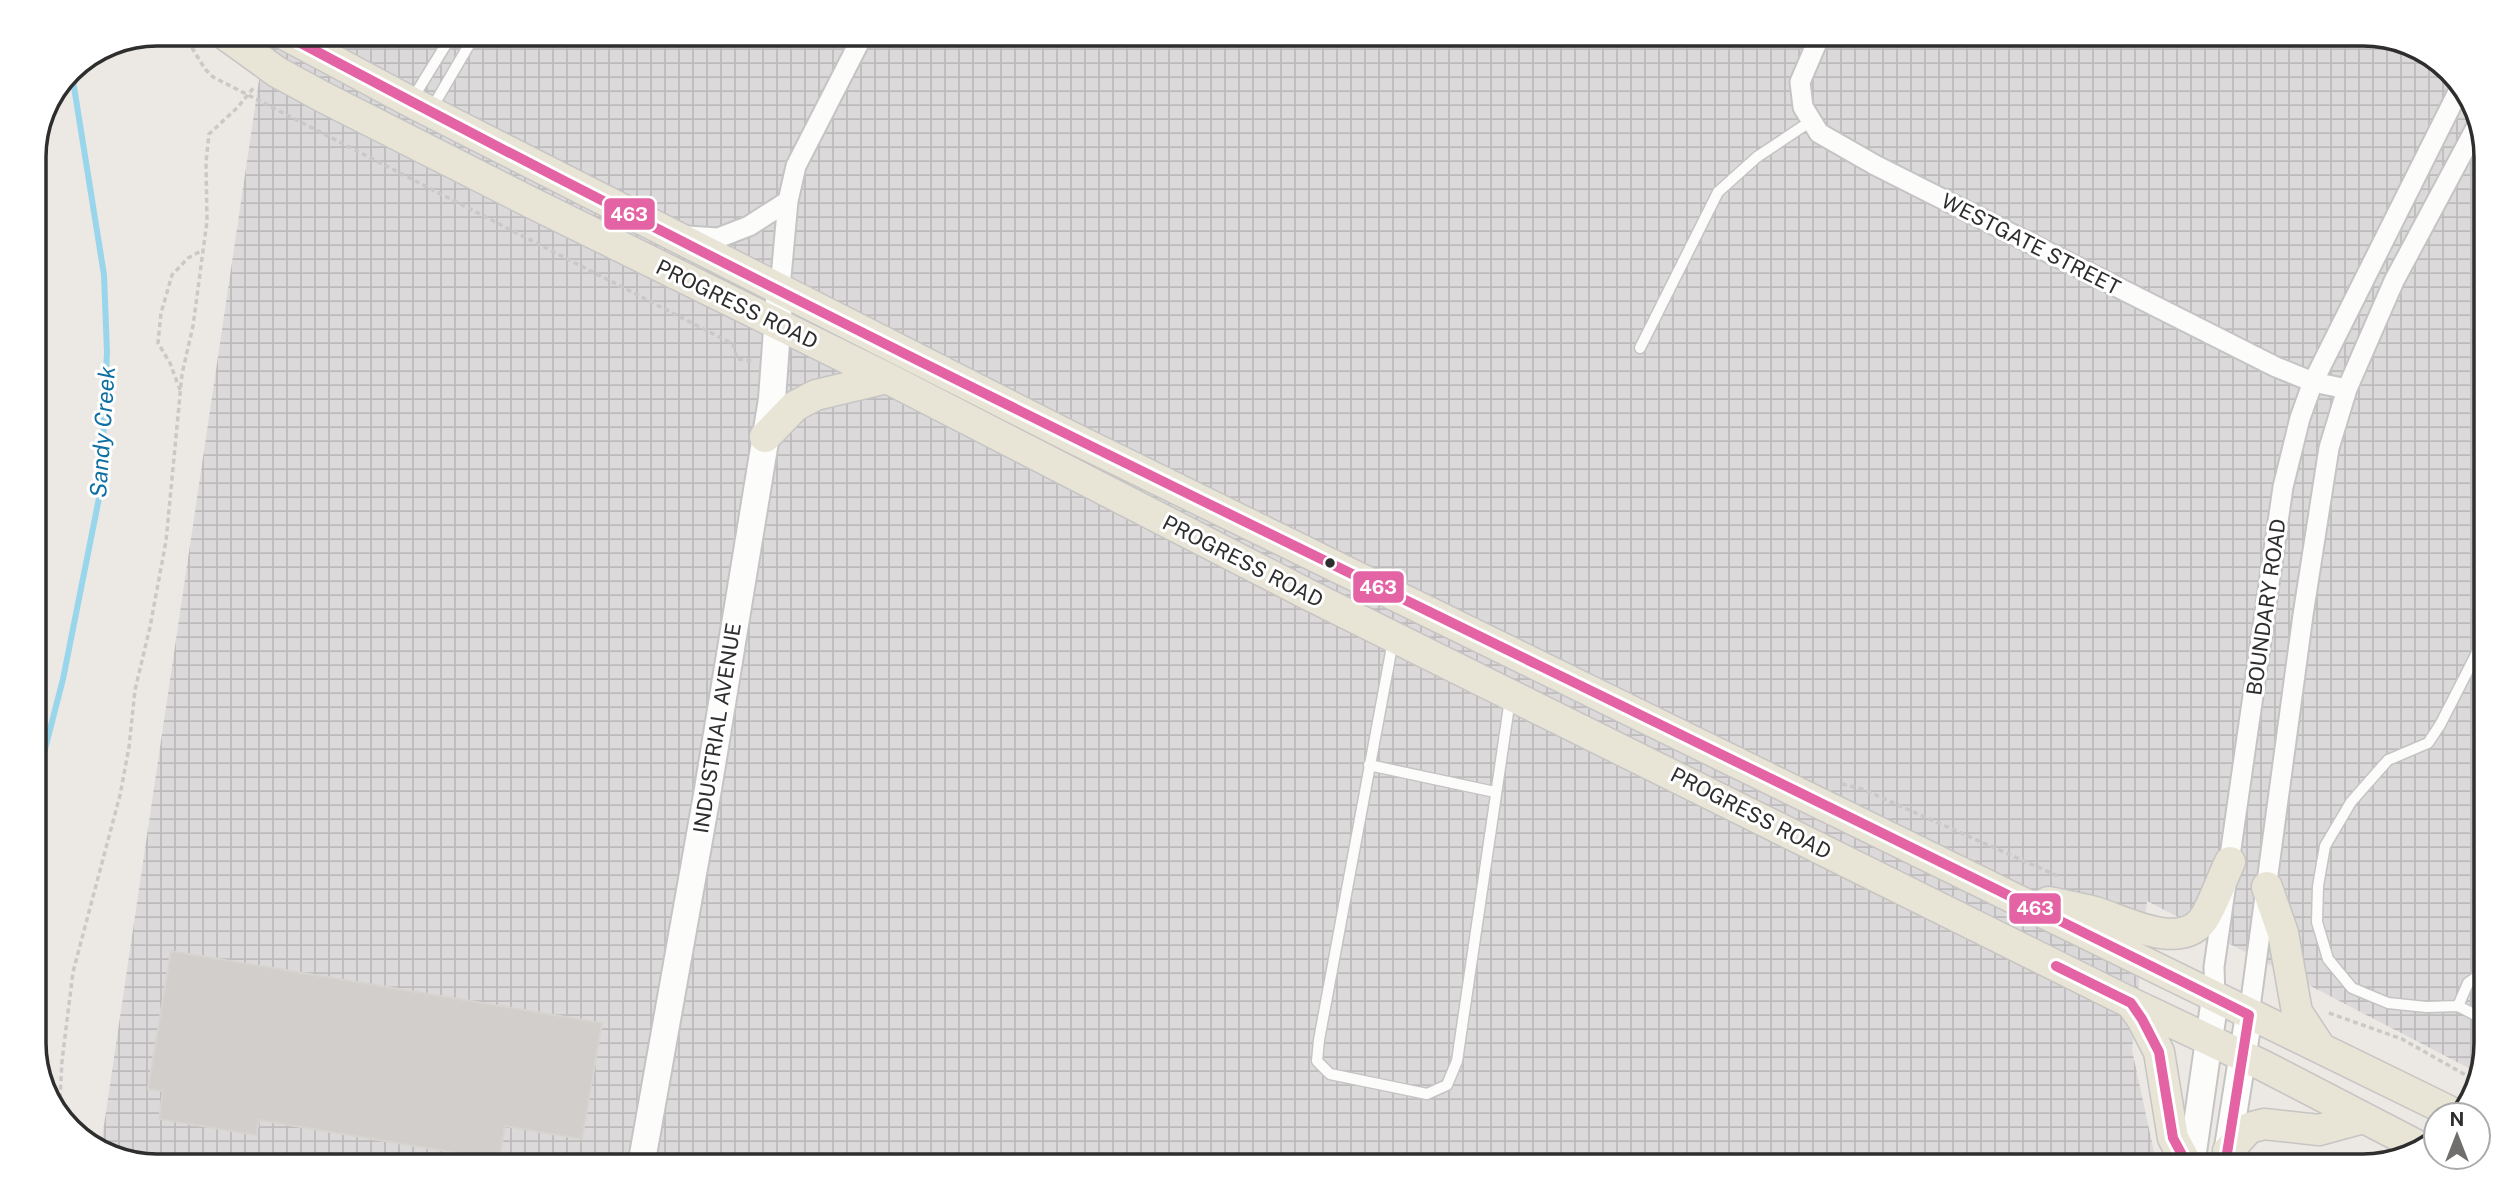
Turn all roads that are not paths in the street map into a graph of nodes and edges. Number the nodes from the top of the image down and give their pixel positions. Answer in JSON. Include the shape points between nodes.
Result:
{"nodes":[{"id":1,"x":240,"y":46,"type":"edge"},
{"id":2,"x":307,"y":46,"type":"edge"},
{"id":3,"x":447,"y":46,"type":"edge"},
{"id":4,"x":466,"y":46,"type":"edge"},
{"id":5,"x":857,"y":46,"type":"edge"},
{"id":6,"x":1815,"y":46,"type":"edge"},
{"id":7,"x":2456,"y":95,"type":"edge"},
{"id":8,"x":421,"y":106,"type":"junction"},
{"id":9,"x":1811,"y":121,"type":"junction"},
{"id":10,"x":2472,"y":135,"type":"edge"},
{"id":11,"x":788,"y":201,"type":"junction"},
{"id":12,"x":673,"y":235,"type":"junction"},
{"id":13,"x":780,"y":288,"type":"junction"},
{"id":14,"x":777,"y":325,"type":"junction"},
{"id":15,"x":1640,"y":348,"type":"dead end"},
{"id":16,"x":887,"y":378,"type":"junction"},
{"id":17,"x":2313,"y":382,"type":"junction"},
{"id":18,"x":2347,"y":389,"type":"junction"},
{"id":19,"x":765,"y":437,"type":"junction"},
{"id":20,"x":1394,"y":637,"type":"junction"},
{"id":21,"x":2474,"y":658,"type":"edge"},
{"id":22,"x":1511,"y":695,"type":"junction"},
{"id":23,"x":1369,"y":765,"type":"junction"},
{"id":24,"x":1495,"y":792,"type":"junction"},
{"id":25,"x":2230,"y":862,"type":"junction"},
{"id":26,"x":2267,"y":887,"type":"junction"},
{"id":27,"x":2006,"y":893,"type":"junction"},
{"id":28,"x":2474,"y":978,"type":"edge"},
{"id":29,"x":2215,"y":998,"type":"junction"},
{"id":30,"x":2131,"y":1003,"type":"junction"},
{"id":31,"x":2458,"y":1006,"type":"junction"},
{"id":32,"x":2474,"y":1014,"type":"edge"},
{"id":33,"x":2249,"y":1015,"type":"junction"},
{"id":34,"x":2210,"y":1041,"type":"junction"},
{"id":35,"x":2321,"y":1048,"type":"junction"},
{"id":36,"x":2244,"y":1057,"type":"junction"},
{"id":37,"x":2428,"y":1101,"type":"edge"},
{"id":38,"x":2363,"y":1118,"type":"junction"},
{"id":39,"x":2404,"y":1143,"type":"edge"},
{"id":40,"x":642,"y":1154,"type":"edge"},
{"id":41,"x":2183,"y":1154,"type":"edge"},
{"id":42,"x":2192,"y":1154,"type":"edge"},
{"id":43,"x":2228,"y":1154,"type":"edge"},
{"id":44,"x":2230,"y":1154,"type":"edge"}],
"edges":[{"from":1,"to":14,"type":"main road","name":"PROGRESS ROAD","via":[[323,97]]},
{"from":2,"to":8,"type":"main road","name":"PROGRESS ROAD"},
{"from":3,"to":8,"type":"lane"},
{"from":4,"to":8,"type":"lane"},
{"from":5,"to":11,"type":"street","via":[[796,166]]},
{"from":6,"to":9,"type":"street","via":[[1800,82],[1802,107]]},
{"from":7,"to":17,"type":"street","name":"BOUNDARY ROAD"},
{"from":8,"to":12,"type":"main road","name":"PROGRESS ROAD"},
{"from":9,"to":15,"type":"lane","via":[[1757,157],[1718,192]]},
{"from":9,"to":17,"type":"street","name":"WESTGATE STREET","via":[[1819,133],[1875,165]]},
{"from":10,"to":18,"type":"street","name":"BOUNDARY ROAD","via":[[2394,282]]},
{"from":11,"to":12,"type":"street","via":[[749,226],[718,238]]},
{"from":11,"to":13,"type":"street"},
{"from":12,"to":13,"type":"main road","name":"PROGRESS ROAD"},
{"from":13,"to":14,"type":"street","name":"INDUSTRIAL AVENUE"},
{"from":13,"to":27,"type":"main road","name":"PROGRESS ROAD","via":[[1098,450]]},
{"from":14,"to":16,"type":"main road","name":"PROGRESS ROAD"},
{"from":14,"to":19,"type":"street","name":"INDUSTRIAL AVENUE"},
{"from":16,"to":19,"type":"main road","via":[[816,395],[795,406]]},
{"from":16,"to":20,"type":"main road","name":"PROGRESS ROAD"},
{"from":17,"to":18,"type":"street","name":"WESTGATE STREET"},
{"from":17,"to":25,"type":"street","name":"BOUNDARY ROAD","via":[[2283,487]]},
{"from":18,"to":26,"type":"street","name":"BOUNDARY ROAD","via":[[2329,448]]},
{"from":19,"to":40,"type":"street","name":"INDUSTRIAL AVENUE"},
{"from":20,"to":22,"type":"main road","name":"PROGRESS ROAD"},
{"from":20,"to":23,"type":"lane"},
{"from":21,"to":31,"type":"lane","via":[[2428,743],[2388,760],[2351,802],[2325,846],[2318,886],[2317,922],[2328,959],[2352,988],[2388,1003]]},
{"from":22,"to":24,"type":"lane"},
{"from":22,"to":30,"type":"main road","name":"PROGRESS ROAD"},
{"from":23,"to":24,"type":"lane"},
{"from":23,"to":24,"type":"lane","via":[[1318,1040],[1317,1061],[1330,1074],[1427,1094],[1447,1085],[1457,1060]]},
{"from":25,"to":27,"type":"main road","via":[[2201,922],[2176,933],[2147,931],[2096,912]]},
{"from":25,"to":29,"type":"street","name":"BOUNDARY ROAD","via":[[2214,967]]},
{"from":26,"to":33,"type":"street","name":"BOUNDARY ROAD"},
{"from":26,"to":35,"type":"main road","via":[[2283,933],[2297,1012]]},
{"from":27,"to":29,"type":"main road","name":"PROGRESS ROAD"},
{"from":28,"to":31,"type":"lane"},
{"from":29,"to":33,"type":"main road","name":"PROGRESS ROAD"},
{"from":29,"to":34,"type":"street","name":"BOUNDARY ROAD"},
{"from":30,"to":34,"type":"main road","name":"PROGRESS ROAD"},
{"from":30,"to":41,"type":"main road","via":[[2159,1052],[2174,1138]]},
{"from":31,"to":32,"type":"lane"},
{"from":33,"to":35,"type":"main road","name":"PROGRESS ROAD"},
{"from":33,"to":36,"type":"street","name":"BOUNDARY ROAD"},
{"from":34,"to":36,"type":"main road","name":"PROGRESS ROAD"},
{"from":34,"to":42,"type":"street","name":"BOUNDARY ROAD"},
{"from":35,"to":37,"type":"main road","name":"PROGRESS ROAD"},
{"from":36,"to":38,"type":"main road","name":"PROGRESS ROAD"},
{"from":36,"to":43,"type":"street","name":"BOUNDARY ROAD"},
{"from":38,"to":39,"type":"main road","name":"PROGRESS ROAD"},
{"from":38,"to":44,"type":"main road","via":[[2319,1130],[2264,1124],[2249,1128]]}]}
